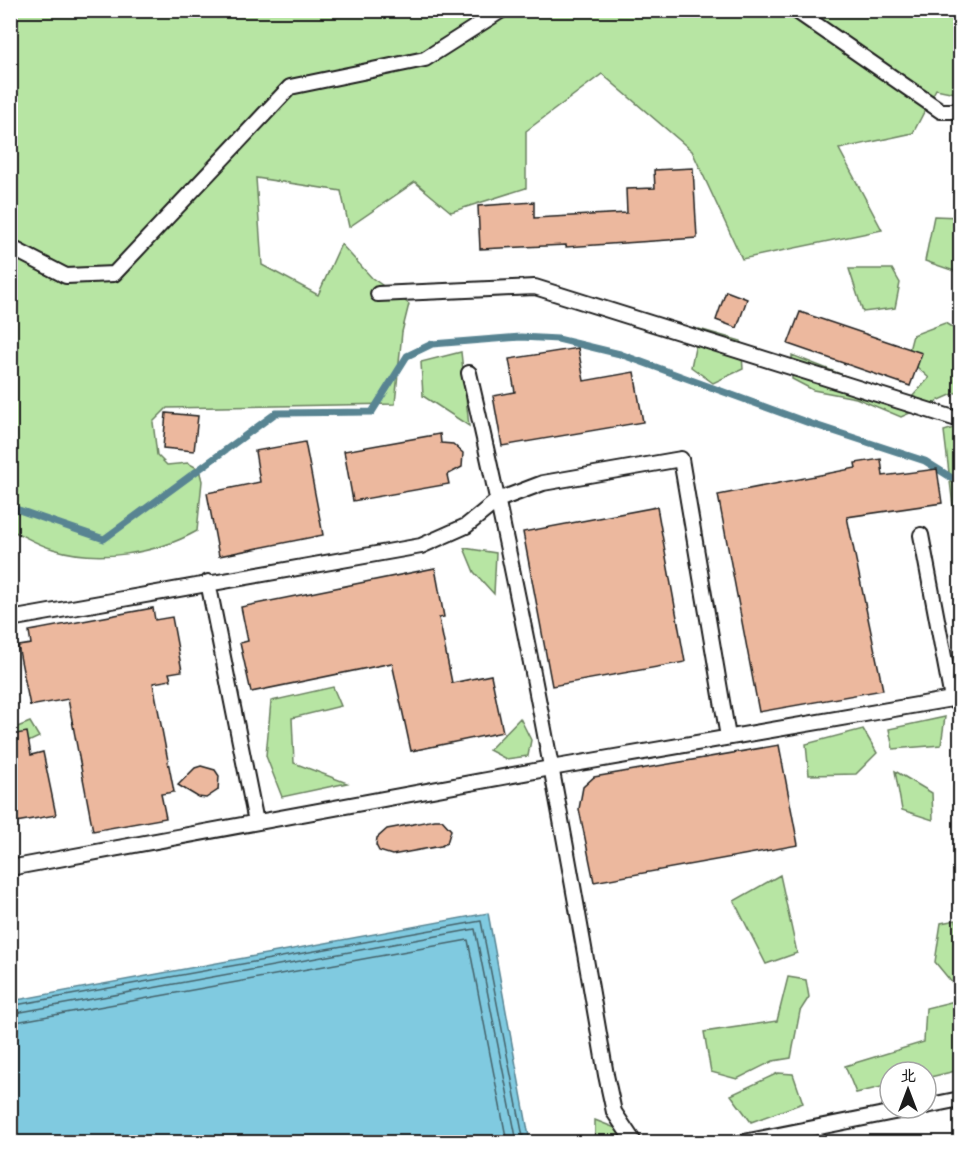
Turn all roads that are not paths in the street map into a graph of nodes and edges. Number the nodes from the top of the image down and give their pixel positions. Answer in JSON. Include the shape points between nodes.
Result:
{"nodes":[{"id":1,"x":502,"y":10,"type":"edge"},
{"id":2,"x":795,"y":10,"type":"edge"},
{"id":3,"x":960,"y":111,"type":"edge"},
{"id":4,"x":10,"y":248,"type":"edge"},
{"id":5,"x":378,"y":294,"type":"dead end"},
{"id":6,"x":469,"y":373,"type":"dead end"},
{"id":7,"x":960,"y":420,"type":"edge"},
{"id":8,"x":498,"y":500,"type":"junction"},
{"id":9,"x":921,"y":535,"type":"dead end"},
{"id":10,"x":208,"y":582,"type":"junction"},
{"id":11,"x":10,"y":619,"type":"edge"},
{"id":12,"x":956,"y":702,"type":"edge"},
{"id":13,"x":728,"y":737,"type":"junction"},
{"id":14,"x":551,"y":768,"type":"junction"},
{"id":15,"x":256,"y":822,"type":"junction"},
{"id":16,"x":10,"y":868,"type":"edge"},
{"id":17,"x":960,"y":1099,"type":"edge"},
{"id":18,"x":938,"y":1104,"type":"edge"},
{"id":19,"x":878,"y":1115,"type":"edge"},
{"id":20,"x":634,"y":1143,"type":"edge"},
{"id":21,"x":744,"y":1143,"type":"edge"}],
"edges":[{"from":1,"to":4,"type":"lane","via":[[425,59],[290,87],[114,274],[66,276]]},
{"from":2,"to":3,"type":"lane","via":[[941,111]]},
{"from":5,"to":7,"type":"lane","via":[[535,287]]},
{"from":6,"to":8,"type":"lane"},
{"from":8,"to":10,"type":"lane","via":[[466,526],[421,546]]},
{"from":8,"to":13,"type":"lane","via":[[543,483],[681,459]]},
{"from":8,"to":14,"type":"lane"},
{"from":9,"to":12,"type":"lane"},
{"from":10,"to":11,"type":"lane"},
{"from":10,"to":15,"type":"lane"},
{"from":12,"to":13,"type":"lane"},
{"from":13,"to":14,"type":"lane"},
{"from":14,"to":15,"type":"lane"},
{"from":14,"to":20,"type":"lane","via":[[614,1112]]},
{"from":15,"to":16,"type":"lane"},
{"from":17,"to":18,"type":"lane"},
{"from":19,"to":21,"type":"lane"}]}
